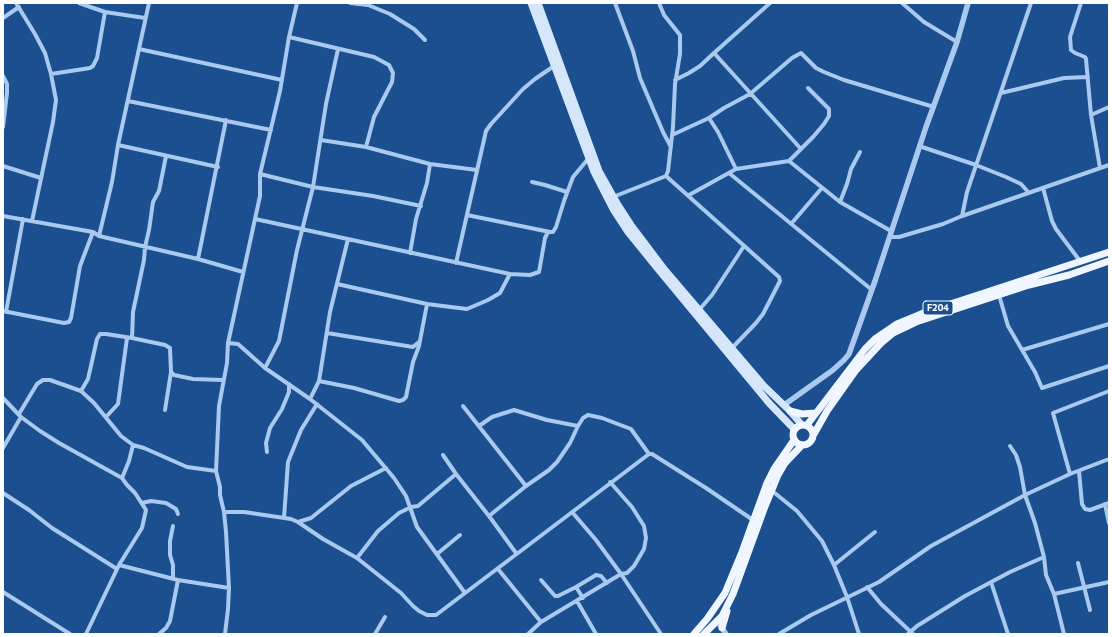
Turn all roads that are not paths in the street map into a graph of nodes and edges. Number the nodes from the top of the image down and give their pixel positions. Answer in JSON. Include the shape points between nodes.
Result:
{"nodes":[{"id":1,"x":79,"y":3,"type":"edge"},
{"id":2,"x":149,"y":3,"type":"edge"},
{"id":3,"x":297,"y":3,"type":"edge"},
{"id":4,"x":350,"y":3,"type":"edge"},
{"id":5,"x":531,"y":3,"type":"edge"},
{"id":6,"x":538,"y":3,"type":"edge"},
{"id":7,"x":615,"y":3,"type":"edge"},
{"id":8,"x":659,"y":3,"type":"edge"},
{"id":9,"x":770,"y":3,"type":"edge"},
{"id":10,"x":902,"y":3,"type":"edge"},
{"id":11,"x":968,"y":3,"type":"edge"},
{"id":12,"x":1031,"y":3,"type":"edge"},
{"id":13,"x":1082,"y":3,"type":"edge"},
{"id":14,"x":18,"y":5,"type":"edge"},
{"id":15,"x":105,"y":12,"type":"junction"},
{"id":16,"x":3,"y":18,"type":"edge"},
{"id":17,"x":145,"y":18,"type":"junction"},
{"id":18,"x":290,"y":37,"type":"junction"},
{"id":19,"x":425,"y":40,"type":"dead end"},
{"id":20,"x":957,"y":42,"type":"junction"},
{"id":21,"x":338,"y":49,"type":"junction"},
{"id":22,"x":139,"y":50,"type":"junction"},
{"id":23,"x":714,"y":52,"type":"junction"},
{"id":24,"x":554,"y":66,"type":"junction"},
{"id":25,"x":51,"y":74,"type":"junction"},
{"id":26,"x":3,"y":76,"type":"edge"},
{"id":27,"x":1088,"y":77,"type":"junction"},
{"id":28,"x":282,"y":80,"type":"junction"},
{"id":29,"x":675,"y":80,"type":"junction"},
{"id":30,"x":808,"y":88,"type":"dead end"},
{"id":31,"x":1001,"y":93,"type":"junction"},
{"id":32,"x":750,"y":94,"type":"junction"},
{"id":33,"x":128,"y":101,"type":"junction"},
{"id":34,"x":1109,"y":107,"type":"edge"},
{"id":35,"x":934,"y":108,"type":"junction"},
{"id":36,"x":1091,"y":115,"type":"junction"},
{"id":37,"x":709,"y":118,"type":"junction"},
{"id":38,"x":226,"y":120,"type":"junction"},
{"id":39,"x":3,"y":127,"type":"edge"},
{"id":40,"x":271,"y":130,"type":"junction"},
{"id":41,"x":672,"y":135,"type":"junction"},
{"id":42,"x":321,"y":140,"type":"junction"},
{"id":43,"x":118,"y":145,"type":"junction"},
{"id":44,"x":919,"y":146,"type":"junction"},
{"id":45,"x":366,"y":147,"type":"junction"},
{"id":46,"x":671,"y":147,"type":"junction"},
{"id":47,"x":800,"y":148,"type":"junction"},
{"id":48,"x":860,"y":152,"type":"dead end"},
{"id":49,"x":166,"y":156,"type":"junction"},
{"id":50,"x":588,"y":159,"type":"junction"},
{"id":51,"x":789,"y":161,"type":"junction"},
{"id":52,"x":430,"y":164,"type":"junction"},
{"id":53,"x":976,"y":165,"type":"junction"},
{"id":54,"x":1109,"y":165,"type":"edge"},
{"id":55,"x":3,"y":166,"type":"edge"},
{"id":56,"x":218,"y":167,"type":"junction"},
{"id":57,"x":736,"y":168,"type":"junction"},
{"id":58,"x":1100,"y":168,"type":"junction"},
{"id":59,"x":477,"y":170,"type":"junction"},
{"id":60,"x":729,"y":173,"type":"junction"},
{"id":61,"x":260,"y":174,"type":"junction"},
{"id":62,"x":666,"y":176,"type":"junction"},
{"id":63,"x":41,"y":178,"type":"junction"},
{"id":64,"x":532,"y":182,"type":"dead end"},
{"id":65,"x":313,"y":187,"type":"junction"},
{"id":66,"x":1043,"y":188,"type":"junction"},
{"id":67,"x":822,"y":189,"type":"junction"},
{"id":68,"x":567,"y":192,"type":"junction"},
{"id":69,"x":1029,"y":193,"type":"junction"},
{"id":70,"x":689,"y":195,"type":"junction"},
{"id":71,"x":613,"y":197,"type":"junction"},
{"id":72,"x":840,"y":202,"type":"junction"},
{"id":73,"x":421,"y":206,"type":"junction"},
{"id":74,"x":467,"y":215,"type":"junction"},
{"id":75,"x":3,"y":216,"type":"edge"},
{"id":76,"x":962,"y":216,"type":"junction"},
{"id":77,"x":23,"y":219,"type":"junction"},
{"id":78,"x":255,"y":219,"type":"junction"},
{"id":79,"x":32,"y":220,"type":"junction"},
{"id":80,"x":791,"y":224,"type":"junction"},
{"id":81,"x":303,"y":230,"type":"junction"},
{"id":82,"x":891,"y":231,"type":"junction"},
{"id":83,"x":93,"y":232,"type":"junction"},
{"id":84,"x":548,"y":232,"type":"junction"},
{"id":85,"x":99,"y":236,"type":"junction"},
{"id":86,"x":889,"y":237,"type":"junction"},
{"id":87,"x":348,"y":239,"type":"junction"},
{"id":88,"x":744,"y":246,"type":"junction"},
{"id":89,"x":145,"y":247,"type":"junction"},
{"id":90,"x":1109,"y":252,"type":"edge"},
{"id":91,"x":410,"y":253,"type":"junction"},
{"id":92,"x":198,"y":259,"type":"junction"},
{"id":93,"x":1080,"y":261,"type":"junction"},
{"id":94,"x":1109,"y":261,"type":"edge"},
{"id":95,"x":456,"y":263,"type":"junction"},
{"id":96,"x":243,"y":272,"type":"junction"},
{"id":97,"x":510,"y":274,"type":"junction"},
{"id":98,"x":337,"y":284,"type":"junction"},
{"id":99,"x":872,"y":290,"type":"junction"},
{"id":100,"x":999,"y":295,"type":"junction"},
{"id":101,"x":427,"y":304,"type":"junction"},
{"id":102,"x":699,"y":310,"type":"junction"},
{"id":103,"x":5,"y":312,"type":"edge"},
{"id":104,"x":1109,"y":324,"type":"edge"},
{"id":105,"x":327,"y":333,"type":"junction"},
{"id":106,"x":127,"y":338,"type":"junction"},
{"id":107,"x":132,"y":338,"type":"junction"},
{"id":108,"x":420,"y":341,"type":"junction"},
{"id":109,"x":228,"y":343,"type":"junction"},
{"id":110,"x":732,"y":348,"type":"junction"},
{"id":111,"x":1022,"y":350,"type":"junction"},
{"id":112,"x":1109,"y":366,"type":"edge"},
{"id":113,"x":265,"y":368,"type":"junction"},
{"id":114,"x":171,"y":372,"type":"junction"},
{"id":115,"x":223,"y":380,"type":"junction"},
{"id":116,"x":319,"y":381,"type":"junction"},
{"id":117,"x":289,"y":384,"type":"junction"},
{"id":118,"x":80,"y":390,"type":"junction"},
{"id":119,"x":1109,"y":391,"type":"edge"},
{"id":120,"x":3,"y":398,"type":"edge"},
{"id":121,"x":310,"y":399,"type":"junction"},
{"id":122,"x":317,"y":404,"type":"junction"},
{"id":123,"x":784,"y":405,"type":"junction"},
{"id":124,"x":463,"y":406,"type":"dead end"},
{"id":125,"x":165,"y":410,"type":"dead end"},
{"id":126,"x":790,"y":412,"type":"junction"},
{"id":127,"x":815,"y":413,"type":"junction"},
{"id":128,"x":20,"y":416,"type":"junction"},
{"id":129,"x":106,"y":417,"type":"junction"},
{"id":130,"x":804,"y":425,"type":"junction"},
{"id":131,"x":479,"y":426,"type":"junction"},
{"id":132,"x":578,"y":426,"type":"junction"},
{"id":133,"x":794,"y":429,"type":"junction"},
{"id":134,"x":814,"y":434,"type":"junction"},
{"id":135,"x":794,"y":440,"type":"junction"},
{"id":136,"x":133,"y":445,"type":"junction"},
{"id":137,"x":802,"y":445,"type":"junction"},
{"id":138,"x":1010,"y":446,"type":"dead end"},
{"id":139,"x":3,"y":448,"type":"edge"},
{"id":140,"x":267,"y":452,"type":"dead end"},
{"id":141,"x":649,"y":454,"type":"junction"},
{"id":142,"x":443,"y":455,"type":"dead end"},
{"id":143,"x":1109,"y":459,"type":"edge"},
{"id":144,"x":386,"y":468,"type":"junction"},
{"id":145,"x":216,"y":471,"type":"junction"},
{"id":146,"x":1078,"y":471,"type":"junction"},
{"id":147,"x":456,"y":474,"type":"junction"},
{"id":148,"x":1070,"y":474,"type":"junction"},
{"id":149,"x":122,"y":478,"type":"junction"},
{"id":150,"x":610,"y":482,"type":"junction"},
{"id":151,"x":526,"y":486,"type":"junction"},
{"id":152,"x":772,"y":490,"type":"junction"},
{"id":153,"x":3,"y":493,"type":"edge"},
{"id":154,"x":1025,"y":494,"type":"junction"},
{"id":155,"x":764,"y":498,"type":"junction"},
{"id":156,"x":142,"y":503,"type":"junction"},
{"id":157,"x":1107,"y":503,"type":"edge"},
{"id":158,"x":411,"y":508,"type":"junction"},
{"id":159,"x":224,"y":512,"type":"junction"},
{"id":160,"x":572,"y":512,"type":"junction"},
{"id":161,"x":178,"y":514,"type":"dead end"},
{"id":162,"x":489,"y":516,"type":"junction"},
{"id":163,"x":284,"y":518,"type":"junction"},
{"id":164,"x":753,"y":520,"type":"junction"},
{"id":165,"x":298,"y":522,"type":"junction"},
{"id":166,"x":1109,"y":523,"type":"edge"},
{"id":167,"x":173,"y":526,"type":"dead end"},
{"id":168,"x":875,"y":532,"type":"dead end"},
{"id":169,"x":460,"y":535,"type":"dead end"},
{"id":170,"x":516,"y":553,"type":"junction"},
{"id":171,"x":436,"y":554,"type":"junction"},
{"id":172,"x":1044,"y":557,"type":"junction"},
{"id":173,"x":357,"y":558,"type":"junction"},
{"id":174,"x":1078,"y":563,"type":"dead end"},
{"id":175,"x":834,"y":565,"type":"junction"},
{"id":176,"x":118,"y":567,"type":"junction"},
{"id":177,"x":498,"y":569,"type":"junction"},
{"id":178,"x":621,"y":574,"type":"junction"},
{"id":179,"x":173,"y":578,"type":"junction"},
{"id":180,"x":178,"y":580,"type":"junction"},
{"id":181,"x":540,"y":580,"type":"dead end"},
{"id":182,"x":990,"y":582,"type":"junction"},
{"id":183,"x":1109,"y":582,"type":"edge"},
{"id":184,"x":608,"y":583,"type":"junction"},
{"id":185,"x":576,"y":587,"type":"junction"},
{"id":186,"x":867,"y":587,"type":"junction"},
{"id":187,"x":228,"y":588,"type":"junction"},
{"id":188,"x":1085,"y":588,"type":"junction"},
{"id":189,"x":3,"y":592,"type":"edge"},
{"id":190,"x":465,"y":593,"type":"junction"},
{"id":191,"x":1054,"y":594,"type":"junction"},
{"id":192,"x":732,"y":597,"type":"junction"},
{"id":193,"x":847,"y":597,"type":"junction"},
{"id":194,"x":583,"y":598,"type":"junction"},
{"id":195,"x":577,"y":601,"type":"junction"},
{"id":196,"x":1090,"y":610,"type":"dead end"},
{"id":197,"x":711,"y":614,"type":"junction"},
{"id":198,"x":385,"y":617,"type":"dead end"},
{"id":199,"x":541,"y":622,"type":"junction"},
{"id":200,"x":716,"y":622,"type":"junction"},
{"id":201,"x":724,"y":631,"type":"edge"},
{"id":202,"x":911,"y":633,"type":"edge"},
{"id":203,"x":70,"y":634,"type":"edge"},
{"id":204,"x":86,"y":634,"type":"edge"},
{"id":205,"x":159,"y":634,"type":"edge"},
{"id":206,"x":225,"y":634,"type":"edge"},
{"id":207,"x":375,"y":634,"type":"edge"},
{"id":208,"x":528,"y":634,"type":"edge"},
{"id":209,"x":596,"y":634,"type":"edge"},
{"id":210,"x":661,"y":634,"type":"edge"},
{"id":211,"x":694,"y":634,"type":"edge"},
{"id":212,"x":704,"y":634,"type":"edge"},
{"id":213,"x":779,"y":634,"type":"edge"},
{"id":214,"x":859,"y":634,"type":"edge"},
{"id":215,"x":1008,"y":634,"type":"edge"},
{"id":216,"x":1064,"y":634,"type":"edge"}],
"edges":[{"from":1,"to":15,"type":"street"},
{"from":2,"to":17,"type":"street"},
{"from":3,"to":18,"type":"street"},
{"from":4,"to":19,"type":"street","via":[[368,5],[390,14],[414,29]]},
{"from":5,"to":24,"type":"main road"},
{"from":6,"to":71,"type":"main road","via":[[599,171]]},
{"from":7,"to":46,"type":"street","via":[[640,78]]},
{"from":8,"to":29,"type":"street","via":[[664,15],[680,35],[680,54]]},
{"from":9,"to":23,"type":"street"},
{"from":10,"to":20,"type":"street","via":[[924,22]]},
{"from":11,"to":20,"type":"street"},
{"from":12,"to":31,"type":"street"},
{"from":13,"to":27,"type":"street","via":[[1070,37],[1071,50],[1085,57]]},
{"from":14,"to":16,"type":"street"},
{"from":14,"to":25,"type":"street","via":[[45,53]]},
{"from":15,"to":17,"type":"street"},
{"from":15,"to":25,"type":"street","via":[[97,58],[93,66]]},
{"from":17,"to":22,"type":"street"},
{"from":18,"to":21,"type":"street"},
{"from":18,"to":28,"type":"street"},
{"from":20,"to":35,"type":"street"},
{"from":21,"to":42,"type":"street"},
{"from":21,"to":45,"type":"street","via":[[374,57],[389,65],[393,73],[392,82],[374,117]]},
{"from":22,"to":28,"type":"street"},
{"from":22,"to":33,"type":"street"},
{"from":23,"to":29,"type":"street","via":[[700,66]]},
{"from":23,"to":32,"type":"street"},
{"from":24,"to":50,"type":"main road"},
{"from":24,"to":59,"type":"street","via":[[523,89],[491,124],[486,131]]},
{"from":25,"to":63,"type":"street","via":[[56,100]]},
{"from":26,"to":39,"type":"street","via":[[7,84]]},
{"from":27,"to":31,"type":"street","via":[[1064,78]]},
{"from":27,"to":36,"type":"street"},
{"from":28,"to":40,"type":"street"},
{"from":29,"to":41,"type":"street"},
{"from":30,"to":47,"type":"street","via":[[829,109],[829,116],[813,137]]},
{"from":31,"to":53,"type":"street"},
{"from":32,"to":35,"type":"street","via":[[801,53],[816,68],[824,72]]},
{"from":32,"to":37,"type":"street"},
{"from":32,"to":47,"type":"street"},
{"from":33,"to":38,"type":"street"},
{"from":33,"to":43,"type":"street"},
{"from":34,"to":36,"type":"street"},
{"from":35,"to":44,"type":"street"},
{"from":36,"to":58,"type":"street"},
{"from":37,"to":41,"type":"street"},
{"from":37,"to":57,"type":"street"},
{"from":38,"to":40,"type":"street"},
{"from":38,"to":56,"type":"street"},
{"from":40,"to":61,"type":"street"},
{"from":41,"to":46,"type":"street"},
{"from":42,"to":45,"type":"street"},
{"from":42,"to":65,"type":"street"},
{"from":43,"to":49,"type":"street"},
{"from":43,"to":85,"type":"street"},
{"from":44,"to":53,"type":"street"},
{"from":44,"to":82,"type":"street"},
{"from":45,"to":52,"type":"street"},
{"from":46,"to":62,"type":"street"},
{"from":47,"to":51,"type":"street"},
{"from":48,"to":72,"type":"street","via":[[851,169]]},
{"from":49,"to":56,"type":"street"},
{"from":49,"to":89,"type":"street","via":[[159,190],[153,202]]},
{"from":50,"to":68,"type":"street","via":[[574,177]]},
{"from":50,"to":133,"type":"main road","via":[[607,200],[628,232]]},
{"from":51,"to":57,"type":"street"},
{"from":51,"to":67,"type":"street"},
{"from":52,"to":59,"type":"street"},
{"from":52,"to":73,"type":"street"},
{"from":53,"to":69,"type":"street","via":[[1021,184]]},
{"from":53,"to":76,"type":"street"},
{"from":54,"to":58,"type":"street"},
{"from":55,"to":63,"type":"street"},
{"from":56,"to":92,"type":"street"},
{"from":57,"to":60,"type":"street"},
{"from":58,"to":66,"type":"street"},
{"from":59,"to":74,"type":"street"},
{"from":60,"to":70,"type":"street"},
{"from":60,"to":80,"type":"street"},
{"from":61,"to":65,"type":"street"},
{"from":61,"to":78,"type":"street","via":[[260,196]]},
{"from":62,"to":70,"type":"street"},
{"from":62,"to":71,"type":"street"},
{"from":63,"to":79,"type":"street"},
{"from":64,"to":68,"type":"street"},
{"from":65,"to":73,"type":"street"},
{"from":65,"to":81,"type":"street"},
{"from":66,"to":69,"type":"street"},
{"from":66,"to":93,"type":"street","via":[[1056,229]]},
{"from":67,"to":72,"type":"street"},
{"from":67,"to":80,"type":"street"},
{"from":68,"to":84,"type":"street","via":[[556,227],[553,232]]},
{"from":69,"to":76,"type":"street"},
{"from":70,"to":88,"type":"street"},
{"from":71,"to":102,"type":"main road","via":[[630,225]]},
{"from":72,"to":82,"type":"street"},
{"from":73,"to":91,"type":"street"},
{"from":74,"to":84,"type":"street"},
{"from":74,"to":95,"type":"street"},
{"from":75,"to":77,"type":"street"},
{"from":76,"to":86,"type":"street","via":[[943,224]]},
{"from":77,"to":79,"type":"street"},
{"from":77,"to":103,"type":"street"},
{"from":78,"to":81,"type":"street"},
{"from":78,"to":96,"type":"street"},
{"from":79,"to":83,"type":"street"},
{"from":80,"to":99,"type":"street"},
{"from":81,"to":87,"type":"street"},
{"from":81,"to":113,"type":"street","via":[[279,341]]},
{"from":82,"to":86,"type":"street"},
{"from":83,"to":85,"type":"street"},
{"from":83,"to":103,"type":"street","via":[[80,266],[69,322]]},
{"from":84,"to":97,"type":"street","via":[[539,272],[530,275]]},
{"from":85,"to":89,"type":"street"},
{"from":86,"to":99,"type":"street"},
{"from":87,"to":91,"type":"street"},
{"from":87,"to":98,"type":"street"},
{"from":88,"to":102,"type":"street","via":[[712,295]]},
{"from":88,"to":110,"type":"street","via":[[779,277],[780,281],[763,314]]},
{"from":89,"to":92,"type":"street"},
{"from":89,"to":107,"type":"street","via":[[132,312]]},
{"from":90,"to":93,"type":"main road","number":"F204"},
{"from":91,"to":95,"type":"street"},
{"from":92,"to":96,"type":"street"},
{"from":93,"to":127,"type":"main road","number":"F204","via":[[914,316],[897,324],[865,349]]},
{"from":94,"to":100,"type":"main road","number":"F204"},
{"from":95,"to":97,"type":"street"},
{"from":96,"to":109,"type":"street"},
{"from":97,"to":101,"type":"street","via":[[500,293],[467,309]]},
{"from":98,"to":101,"type":"street"},
{"from":98,"to":105,"type":"street"},
{"from":99,"to":123,"type":"street","via":[[849,354],[833,370]]},
{"from":100,"to":111,"type":"street","via":[[1008,326]]},
{"from":100,"to":134,"type":"main road","number":"F204","via":[[916,322],[893,333],[856,370]]},
{"from":101,"to":108,"type":"street"},
{"from":102,"to":110,"type":"main road"},
{"from":104,"to":111,"type":"street"},
{"from":105,"to":108,"type":"street","via":[[413,347]]},
{"from":105,"to":116,"type":"street"},
{"from":106,"to":107,"type":"street"},
{"from":106,"to":118,"type":"street","via":[[100,334],[88,379]]},
{"from":106,"to":129,"type":"street","via":[[118,404]]},
{"from":107,"to":114,"type":"street","via":[[170,348]]},
{"from":108,"to":116,"type":"street","via":[[406,397],[403,400]]},
{"from":109,"to":113,"type":"street","via":[[238,344]]},
{"from":109,"to":115,"type":"street"},
{"from":110,"to":123,"type":"main road"},
{"from":111,"to":112,"type":"street","via":[[1042,388]]},
{"from":113,"to":117,"type":"street"},
{"from":114,"to":115,"type":"street","via":[[193,379]]},
{"from":114,"to":125,"type":"street"},
{"from":115,"to":145,"type":"street"},
{"from":116,"to":121,"type":"street"},
{"from":117,"to":121,"type":"street"},
{"from":117,"to":140,"type":"street","via":[[289,392],[282,409],[270,428],[266,443]]},
{"from":118,"to":128,"type":"street","via":[[43,380],[36,384]]},
{"from":118,"to":129,"type":"street"},
{"from":119,"to":148,"type":"street","via":[[1053,413]]},
{"from":120,"to":128,"type":"street"},
{"from":121,"to":122,"type":"street"},
{"from":122,"to":144,"type":"street","via":[[362,440]]},
{"from":122,"to":163,"type":"street","via":[[300,430],[288,462]]},
{"from":123,"to":126,"type":"main road"},
{"from":124,"to":131,"type":"street"},
{"from":126,"to":127,"type":"main road"},
{"from":126,"to":130,"type":"main road"},
{"from":127,"to":130,"type":"main road","number":"F204"},
{"from":128,"to":139,"type":"street"},
{"from":128,"to":149,"type":"street","via":[[59,443]]},
{"from":129,"to":136,"type":"street","via":[[121,436]]},
{"from":130,"to":133,"type":"main road","number":"F204"},
{"from":130,"to":134,"type":"main road","via":[[812,428]]},
{"from":131,"to":132,"type":"street","via":[[492,417],[514,410]]},
{"from":131,"to":151,"type":"street"},
{"from":132,"to":141,"type":"street","via":[[588,415],[626,426]]},
{"from":132,"to":151,"type":"street","via":[[570,444],[557,462]]},
{"from":133,"to":135,"type":"main road"},
{"from":134,"to":137,"type":"main road","number":"F204","via":[[809,444]]},
{"from":135,"to":137,"type":"main road"},
{"from":135,"to":155,"type":"main road","number":"F204","via":[[774,469]]},
{"from":136,"to":145,"type":"street","via":[[187,467]]},
{"from":136,"to":149,"type":"street","via":[[130,461]]},
{"from":137,"to":152,"type":"main road","number":"F204","via":[[781,469]]},
{"from":138,"to":154,"type":"street","via":[[1020,466]]},
{"from":141,"to":150,"type":"street"},
{"from":141,"to":164,"type":"street"},
{"from":142,"to":147,"type":"street"},
{"from":143,"to":146,"type":"street"},
{"from":144,"to":158,"type":"street","via":[[406,496]]},
{"from":144,"to":165,"type":"street","via":[[351,486],[311,518]]},
{"from":145,"to":159,"type":"street"},
{"from":146,"to":148,"type":"street"},
{"from":146,"to":157,"type":"street","via":[[1082,504],[1085,509],[1090,510]]},
{"from":147,"to":158,"type":"street","via":[[418,506]]},
{"from":147,"to":162,"type":"street"},
{"from":148,"to":154,"type":"street"},
{"from":149,"to":156,"type":"street"},
{"from":150,"to":160,"type":"street"},
{"from":150,"to":178,"type":"street","via":[[639,516],[646,538],[644,549],[634,566],[627,573]]},
{"from":151,"to":162,"type":"street"},
{"from":152,"to":155,"type":"main road","number":"F204"},
{"from":152,"to":175,"type":"street","via":[[814,530]]},
{"from":153,"to":176,"type":"street","via":[[52,528]]},
{"from":154,"to":172,"type":"street"},
{"from":154,"to":186,"type":"street","via":[[931,546],[879,582]]},
{"from":155,"to":164,"type":"main road","number":"F204"},
{"from":155,"to":192,"type":"main road","number":"F204"},
{"from":156,"to":161,"type":"street","via":[[166,503],[176,509]]},
{"from":156,"to":176,"type":"street","via":[[146,510],[142,528]]},
{"from":157,"to":166,"type":"street"},
{"from":158,"to":171,"type":"street","via":[[417,527]]},
{"from":158,"to":173,"type":"street","via":[[399,513],[378,531]]},
{"from":159,"to":163,"type":"street"},
{"from":159,"to":187,"type":"street"},
{"from":160,"to":170,"type":"street"},
{"from":160,"to":178,"type":"street"},
{"from":162,"to":170,"type":"street"},
{"from":163,"to":165,"type":"street"},
{"from":164,"to":197,"type":"main road","number":"F204","via":[[724,594]]},
{"from":165,"to":173,"type":"street"},
{"from":167,"to":179,"type":"street","via":[[170,541]]},
{"from":168,"to":175,"type":"street"},
{"from":169,"to":171,"type":"street"},
{"from":170,"to":177,"type":"street"},
{"from":171,"to":190,"type":"street"},
{"from":172,"to":182,"type":"street"},
{"from":172,"to":191,"type":"street","via":[[1046,575]]},
{"from":173,"to":190,"type":"street","via":[[413,606],[427,614],[436,615]]},
{"from":174,"to":188,"type":"street"},
{"from":175,"to":193,"type":"street"},
{"from":176,"to":179,"type":"street"},
{"from":176,"to":204,"type":"street"},
{"from":177,"to":190,"type":"street"},
{"from":177,"to":199,"type":"street"},
{"from":178,"to":184,"type":"street"},
{"from":178,"to":210,"type":"street"},
{"from":179,"to":180,"type":"street"},
{"from":180,"to":187,"type":"street"},
{"from":180,"to":205,"type":"street","via":[[170,621]]},
{"from":181,"to":185,"type":"street","via":[[555,596]]},
{"from":182,"to":202,"type":"street","via":[[925,620]]},
{"from":182,"to":215,"type":"street"},
{"from":183,"to":188,"type":"street"},
{"from":184,"to":185,"type":"street","via":[[596,575]]},
{"from":184,"to":194,"type":"street"},
{"from":185,"to":194,"type":"street"},
{"from":186,"to":193,"type":"street"},
{"from":186,"to":202,"type":"street"},
{"from":187,"to":206,"type":"street"},
{"from":188,"to":191,"type":"street"},
{"from":188,"to":196,"type":"street"},
{"from":189,"to":203,"type":"street"},
{"from":191,"to":216,"type":"street"},
{"from":192,"to":200,"type":"main road","number":"F204"},
{"from":192,"to":201,"type":"main road"},
{"from":193,"to":213,"type":"street"},
{"from":193,"to":214,"type":"street"},
{"from":194,"to":195,"type":"street"},
{"from":195,"to":199,"type":"street"},
{"from":195,"to":209,"type":"street"},
{"from":197,"to":200,"type":"street"},
{"from":197,"to":211,"type":"main road","number":"F204"},
{"from":198,"to":207,"type":"street"},
{"from":199,"to":208,"type":"street"},
{"from":200,"to":201,"type":"main road","via":[[718,629]]},
{"from":200,"to":212,"type":"main road","number":"F204"}]}
